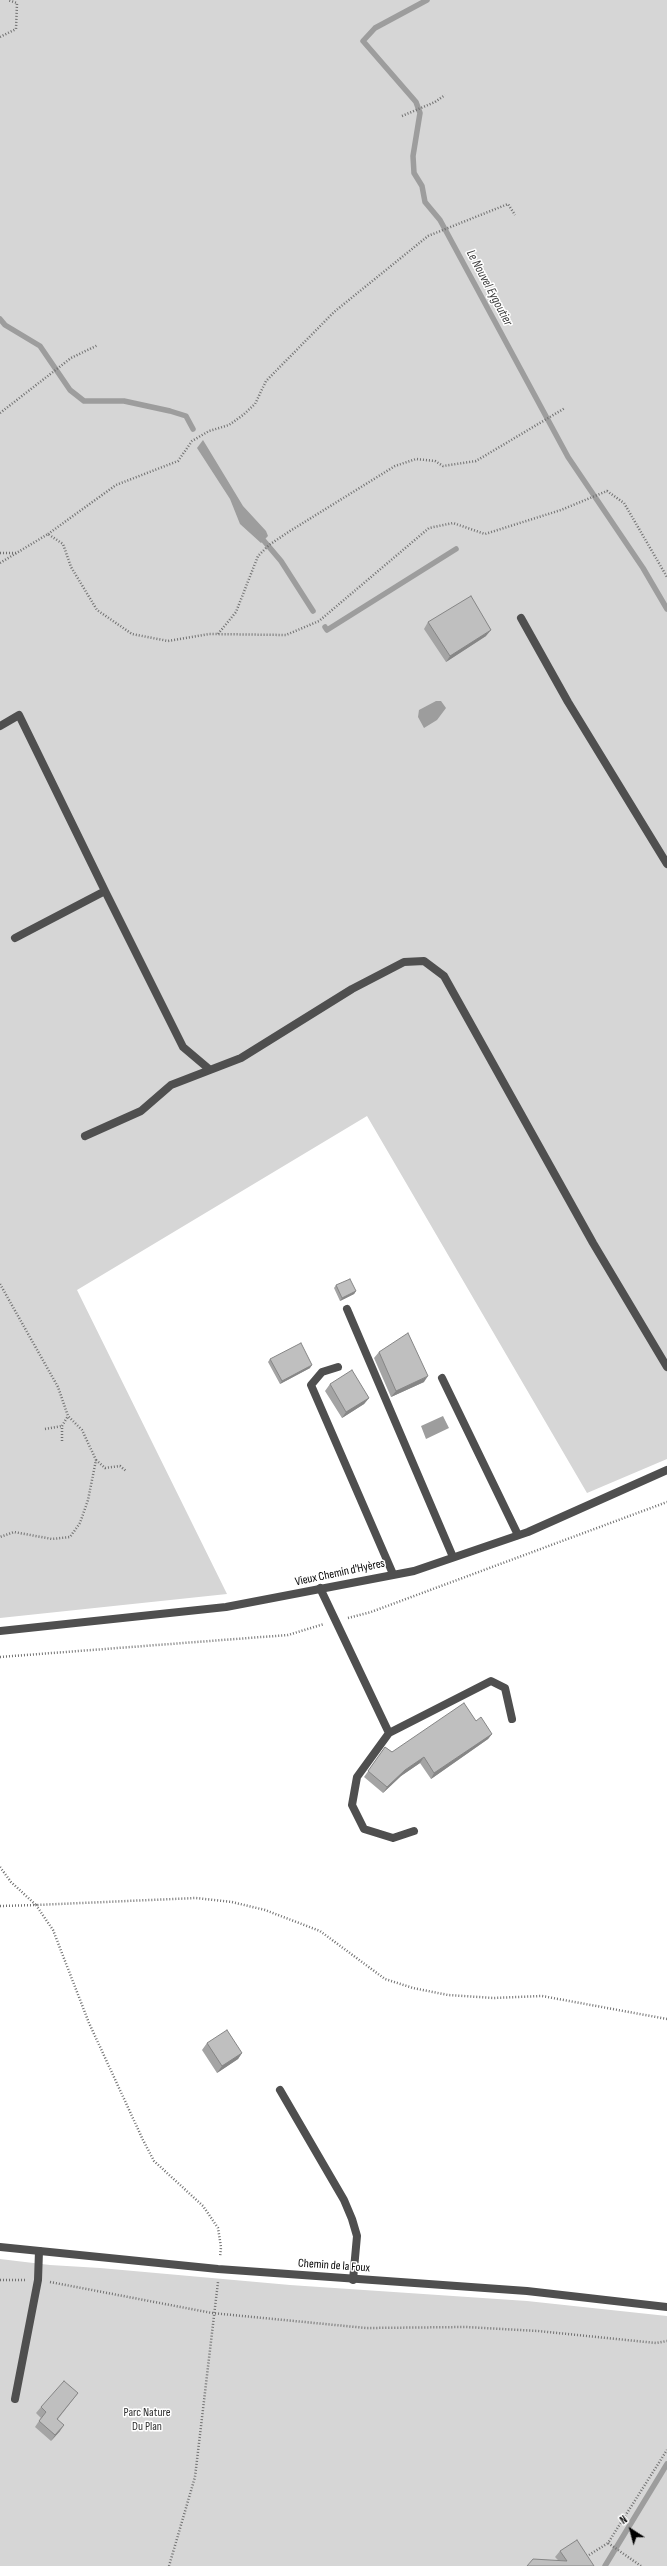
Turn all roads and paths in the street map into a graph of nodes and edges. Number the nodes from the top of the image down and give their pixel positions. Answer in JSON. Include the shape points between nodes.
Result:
{"nodes":[{"id":1,"x":8,"y":0,"type":"edge"},
{"id":2,"x":0,"y":37,"type":"edge"},
{"id":3,"x":445,"y":95,"type":"dead end"},
{"id":4,"x":402,"y":116,"type":"dead end"},
{"id":5,"x":515,"y":215,"type":"dead end"},
{"id":6,"x":98,"y":345,"type":"dead end"},
{"id":7,"x":565,"y":408,"type":"dead end"},
{"id":8,"x":0,"y":413,"type":"edge"},
{"id":9,"x":48,"y":534,"type":"junction"},
{"id":10,"x":0,"y":553,"type":"edge"},
{"id":11,"x":16,"y":553,"type":"junction"},
{"id":12,"x":0,"y":564,"type":"edge"},
{"id":13,"x":667,"y":577,"type":"edge"},
{"id":14,"x":521,"y":618,"type":"dead end"},
{"id":15,"x":217,"y":634,"type":"junction"},
{"id":16,"x":0,"y":726,"type":"edge"},
{"id":17,"x":667,"y":864,"type":"edge"},
{"id":18,"x":104,"y":891,"type":"junction"},
{"id":19,"x":15,"y":938,"type":"dead end"},
{"id":20,"x":209,"y":1069,"type":"junction"},
{"id":21,"x":85,"y":1136,"type":"dead end"},
{"id":22,"x":0,"y":1284,"type":"edge"},
{"id":23,"x":347,"y":1309,"type":"dead end"},
{"id":24,"x":667,"y":1366,"type":"edge"},
{"id":25,"x":338,"y":1367,"type":"dead end"},
{"id":26,"x":442,"y":1378,"type":"dead end"},
{"id":27,"x":68,"y":1416,"type":"junction"},
{"id":28,"x":62,"y":1426,"type":"junction"},
{"id":29,"x":44,"y":1429,"type":"dead end"},
{"id":30,"x":62,"y":1441,"type":"dead end"},
{"id":31,"x":96,"y":1460,"type":"junction"},
{"id":32,"x":667,"y":1470,"type":"edge"},
{"id":33,"x":126,"y":1472,"type":"dead end"},
{"id":34,"x":667,"y":1502,"type":"edge"},
{"id":35,"x":518,"y":1535,"type":"junction"},
{"id":36,"x":0,"y":1537,"type":"edge"},
{"id":37,"x":453,"y":1557,"type":"junction"},
{"id":38,"x":393,"y":1574,"type":"junction"},
{"id":39,"x":320,"y":1588,"type":"junction"},
{"id":40,"x":337,"y":1620,"type":"junction"},
{"id":41,"x":0,"y":1631,"type":"edge"},
{"id":42,"x":0,"y":1657,"type":"edge"},
{"id":43,"x":512,"y":1719,"type":"dead end"},
{"id":44,"x":389,"y":1733,"type":"junction"},
{"id":45,"x":414,"y":1831,"type":"dead end"},
{"id":46,"x":0,"y":1867,"type":"edge"},
{"id":47,"x":36,"y":1904,"type":"junction"},
{"id":48,"x":0,"y":1906,"type":"edge"},
{"id":49,"x":667,"y":2018,"type":"edge"},
{"id":50,"x":280,"y":2090,"type":"dead end"},
{"id":51,"x":0,"y":2247,"type":"edge"},
{"id":52,"x":39,"y":2251,"type":"junction"},
{"id":53,"x":218,"y":2269,"type":"junction"},
{"id":54,"x":0,"y":2280,"type":"edge"},
{"id":55,"x":38,"y":2280,"type":"junction"},
{"id":56,"x":353,"y":2280,"type":"junction"},
{"id":57,"x":667,"y":2306,"type":"edge"},
{"id":58,"x":212,"y":2313,"type":"junction"},
{"id":59,"x":667,"y":2342,"type":"edge"},
{"id":60,"x":15,"y":2399,"type":"dead end"},
{"id":61,"x":667,"y":2450,"type":"edge"},
{"id":62,"x":609,"y":2544,"type":"junction"},
{"id":63,"x":590,"y":2555,"type":"dead end"},
{"id":64,"x":169,"y":2566,"type":"edge"},
{"id":65,"x":640,"y":2566,"type":"edge"}],
"edges":[{"from":1,"to":2,"type":"path","via":[[17,4],[16,29]]},
{"from":3,"to":4,"type":"path"},
{"from":5,"to":9,"type":"path","via":[[508,204],[428,236],[334,312],[266,381],[255,404],[243,415],[229,425],[209,431],[192,441],[178,461],[116,485]]},
{"from":6,"to":8,"type":"path","via":[[65,363]]},
{"from":7,"to":15,"type":"path","via":[[476,461],[443,466],[435,461],[416,459],[395,466],[275,541],[258,556],[236,612]]},
{"from":9,"to":11,"type":"path"},
{"from":9,"to":15,"type":"path","via":[[63,544],[72,567],[97,610],[132,634],[168,641]]},
{"from":10,"to":11,"type":"path"},
{"from":11,"to":12,"type":"path"},
{"from":13,"to":15,"type":"path","via":[[624,503],[607,491],[585,502],[485,534],[453,523],[429,528],[319,621],[286,635]]},
{"from":14,"to":17,"type":"street","via":[[568,702]]},
{"from":16,"to":18,"type":"street","via":[[19,715]]},
{"from":18,"to":19,"type":"street"},
{"from":18,"to":20,"type":"street","via":[[183,1047]]},
{"from":20,"to":21,"type":"street","via":[[170,1085],[141,1111]]},
{"from":20,"to":24,"type":"street","via":[[241,1058],[352,989],[404,962],[424,961],[444,976],[593,1243]]},
{"from":22,"to":27,"type":"path","via":[[58,1387]]},
{"from":23,"to":37,"type":"street"},
{"from":25,"to":38,"type":"street","via":[[322,1372],[311,1385]]},
{"from":26,"to":35,"type":"street"},
{"from":27,"to":28,"type":"path"},
{"from":27,"to":31,"type":"path","via":[[82,1430]]},
{"from":28,"to":29,"type":"path"},
{"from":28,"to":30,"type":"path"},
{"from":31,"to":33,"type":"path","via":[[105,1468],[120,1466]]},
{"from":31,"to":36,"type":"path","via":[[88,1500],[80,1523],[70,1537],[52,1539],[14,1532]]},
{"from":32,"to":35,"type":"street","name":"Vieux Chemin d'Hyères"},
{"from":34,"to":40,"type":"path","via":[[372,1612]]},
{"from":35,"to":37,"type":"street","name":"Vieux Chemin d'Hyères"},
{"from":37,"to":38,"type":"street","name":"Vieux Chemin d'Hyères","via":[[414,1571]]},
{"from":38,"to":39,"type":"street","name":"Vieux Chemin d'Hyères"},
{"from":39,"to":40,"type":"street"},
{"from":39,"to":41,"type":"street","name":"Vieux Chemin d'Hyères","via":[[198,1611]]},
{"from":40,"to":42,"type":"path","via":[[288,1635]]},
{"from":40,"to":44,"type":"street","via":[[358,1672]]},
{"from":43,"to":44,"type":"street","via":[[505,1688],[491,1681]]},
{"from":44,"to":45,"type":"street","via":[[357,1777],[352,1805],[364,1829],[393,1838]]},
{"from":46,"to":47,"type":"path","via":[[11,1882]]},
{"from":47,"to":48,"type":"path"},
{"from":47,"to":49,"type":"path","via":[[196,1898],[232,1902],[265,1910],[320,1931],[385,1979],[413,1988],[448,1996],[542,1996]]},
{"from":47,"to":53,"type":"path","via":[[53,1930],[89,2022],[154,2161],[203,2206],[218,2228],[221,2247]]},
{"from":50,"to":56,"type":"street","via":[[344,2200],[352,2219],[357,2236]]},
{"from":51,"to":52,"type":"street","name":"Chemin de la Foux"},
{"from":52,"to":53,"type":"street","name":"Chemin de la Foux"},
{"from":52,"to":55,"type":"street"},
{"from":53,"to":56,"type":"street","name":"Chemin de la Foux"},
{"from":53,"to":58,"type":"path"},
{"from":54,"to":55,"type":"path"},
{"from":55,"to":58,"type":"path"},
{"from":55,"to":60,"type":"street"},
{"from":56,"to":57,"type":"street","name":"Chemin de la Foux","via":[[527,2290]]},
{"from":58,"to":59,"type":"path","via":[[366,2328],[482,2328]]},
{"from":58,"to":64,"type":"path","via":[[205,2406],[195,2477]]},
{"from":61,"to":62,"type":"path"},
{"from":62,"to":63,"type":"path"},
{"from":62,"to":65,"type":"path"}]}
